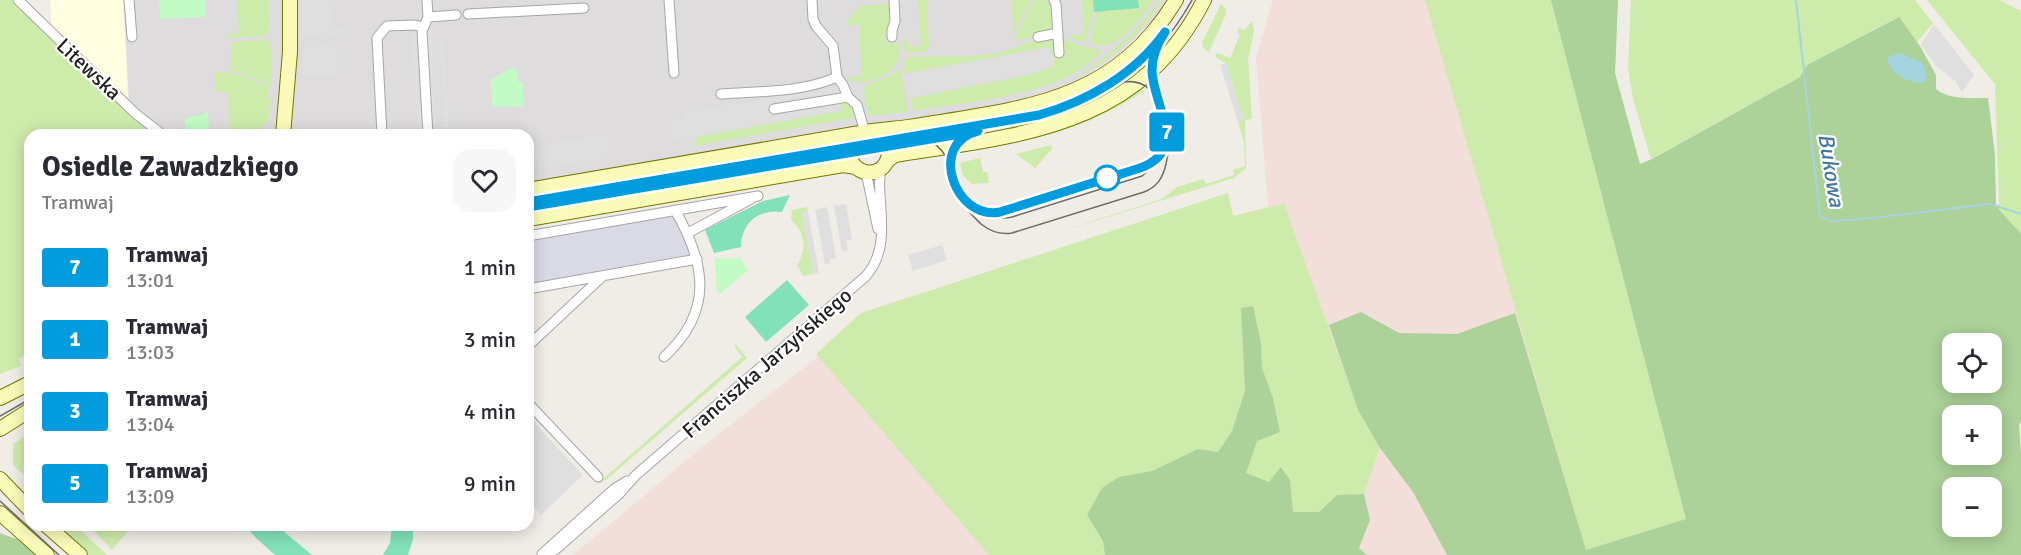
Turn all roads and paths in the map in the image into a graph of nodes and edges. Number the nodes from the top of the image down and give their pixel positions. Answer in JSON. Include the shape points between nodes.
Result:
{"nodes":[{"id":1,"x":18,"y":0,"type":"edge"},
{"id":2,"x":129,"y":0,"type":"edge"},
{"id":3,"x":290,"y":0,"type":"edge"},
{"id":4,"x":427,"y":0,"type":"edge"},
{"id":5,"x":669,"y":0,"type":"edge"},
{"id":6,"x":812,"y":0,"type":"edge"},
{"id":7,"x":894,"y":0,"type":"edge"},
{"id":8,"x":1054,"y":0,"type":"edge"},
{"id":9,"x":1176,"y":0,"type":"edge"},
{"id":10,"x":1204,"y":0,"type":"edge"},
{"id":11,"x":584,"y":8,"type":"dead end"},
{"id":12,"x":468,"y":14,"type":"dead end"},
{"id":13,"x":456,"y":15,"type":"dead end"},
{"id":14,"x":428,"y":17,"type":"junction"},
{"id":15,"x":423,"y":27,"type":"junction"},
{"id":16,"x":1058,"y":33,"type":"junction"},
{"id":17,"x":1038,"y":36,"type":"dead end"},
{"id":18,"x":892,"y":37,"type":"dead end"},
{"id":19,"x":132,"y":38,"type":"dead end"},
{"id":20,"x":1059,"y":53,"type":"dead end"},
{"id":21,"x":674,"y":73,"type":"dead end"},
{"id":22,"x":837,"y":77,"type":"junction"},
{"id":23,"x":721,"y":94,"type":"dead end"},
{"id":24,"x":848,"y":98,"type":"junction"},
{"id":25,"x":774,"y":109,"type":"dead end"},
{"id":26,"x":156,"y":129,"type":"edge"},
{"id":27,"x":284,"y":129,"type":"edge"},
{"id":28,"x":382,"y":129,"type":"edge"},
{"id":29,"x":428,"y":129,"type":"edge"},
{"id":30,"x":867,"y":132,"type":"junction"},
{"id":31,"x":886,"y":162,"type":"junction"},
{"id":32,"x":858,"y":168,"type":"junction"},
{"id":33,"x":534,"y":189,"type":"edge"},
{"id":34,"x":675,"y":210,"type":"junction"},
{"id":35,"x":534,"y":218,"type":"edge"},
{"id":36,"x":688,"y":232,"type":"junction"},
{"id":37,"x":534,"y":235,"type":"edge"},
{"id":38,"x":881,"y":240,"type":"junction"},
{"id":39,"x":697,"y":259,"type":"junction"},
{"id":40,"x":603,"y":275,"type":"junction"},
{"id":41,"x":534,"y":288,"type":"edge"},
{"id":42,"x":534,"y":339,"type":"edge"},
{"id":43,"x":664,"y":357,"type":"dead end"},
{"id":44,"x":24,"y":386,"type":"edge"},
{"id":45,"x":0,"y":398,"type":"edge"},
{"id":46,"x":534,"y":409,"type":"edge"},
{"id":47,"x":24,"y":414,"type":"edge"},
{"id":48,"x":0,"y":429,"type":"edge"},
{"id":49,"x":636,"y":475,"type":"junction"},
{"id":50,"x":598,"y":477,"type":"dead end"},
{"id":51,"x":0,"y":479,"type":"edge"},
{"id":52,"x":24,"y":504,"type":"edge"},
{"id":53,"x":0,"y":513,"type":"edge"},
{"id":54,"x":53,"y":531,"type":"edge"},
{"id":55,"x":47,"y":555,"type":"edge"},
{"id":56,"x":80,"y":555,"type":"edge"},
{"id":57,"x":541,"y":555,"type":"edge"},
{"id":58,"x":546,"y":555,"type":"edge"}],
"edges":[{"from":1,"to":26,"type":"street","name":"Litewska"},
{"from":2,"to":19,"type":"street"},
{"from":3,"to":27,"type":"main road"},
{"from":4,"to":14,"type":"street"},
{"from":5,"to":21,"type":"street"},
{"from":6,"to":22,"type":"street","via":[[816,26],[833,46]]},
{"from":7,"to":18,"type":"street"},
{"from":8,"to":16,"type":"street"},
{"from":9,"to":30,"type":"main road","via":[[1130,56],[1069,94],[1013,110]]},
{"from":10,"to":31,"type":"main road","via":[[1180,39],[1156,66],[1093,110],[1041,129],[897,154]]},
{"from":11,"to":12,"type":"street"},
{"from":13,"to":14,"type":"street"},
{"from":14,"to":15,"type":"street"},
{"from":15,"to":28,"type":"street","via":[[387,26],[377,38]]},
{"from":15,"to":29,"type":"street"},
{"from":16,"to":17,"type":"street"},
{"from":16,"to":20,"type":"street"},
{"from":22,"to":23,"type":"street","via":[[797,89]]},
{"from":22,"to":24,"type":"street"},
{"from":24,"to":25,"type":"street"},
{"from":24,"to":30,"type":"street","via":[[857,105]]},
{"from":30,"to":31,"type":"main road","via":[[887,141],[890,151]]},
{"from":30,"to":32,"type":"main road","via":[[854,138],[849,148],[850,159]]},
{"from":30,"to":33,"type":"main road"},
{"from":31,"to":32,"type":"main road","via":[[874,171]]},
{"from":31,"to":38,"type":"street","name":"Franciszka Jarzyńskiego","via":[[879,178]]},
{"from":32,"to":35,"type":"main road","via":[[843,165]]},
{"from":32,"to":38,"type":"street","via":[[867,177]]},
{"from":34,"to":36,"type":"street"},
{"from":34,"to":36,"type":"street","via":[[758,196]]},
{"from":34,"to":37,"type":"street"},
{"from":36,"to":39,"type":"street"},
{"from":38,"to":49,"type":"street","name":"Franciszka Jarzyńskiego","via":[[876,262],[860,283]]},
{"from":39,"to":40,"type":"street"},
{"from":39,"to":43,"type":"street","via":[[699,292],[693,318],[681,341]]},
{"from":40,"to":41,"type":"street"},
{"from":40,"to":42,"type":"street"},
{"from":44,"to":45,"type":"main road"},
{"from":46,"to":50,"type":"street"},
{"from":47,"to":48,"type":"main road"},
{"from":49,"to":57,"type":"street","name":"Franciszka Jarzyńskiego","via":[[614,489]]},
{"from":49,"to":58,"type":"street","name":"Franciszka Jarzyńskiego"},
{"from":51,"to":52,"type":"main road"},
{"from":53,"to":55,"type":"main road"},
{"from":54,"to":56,"type":"main road"}]}
